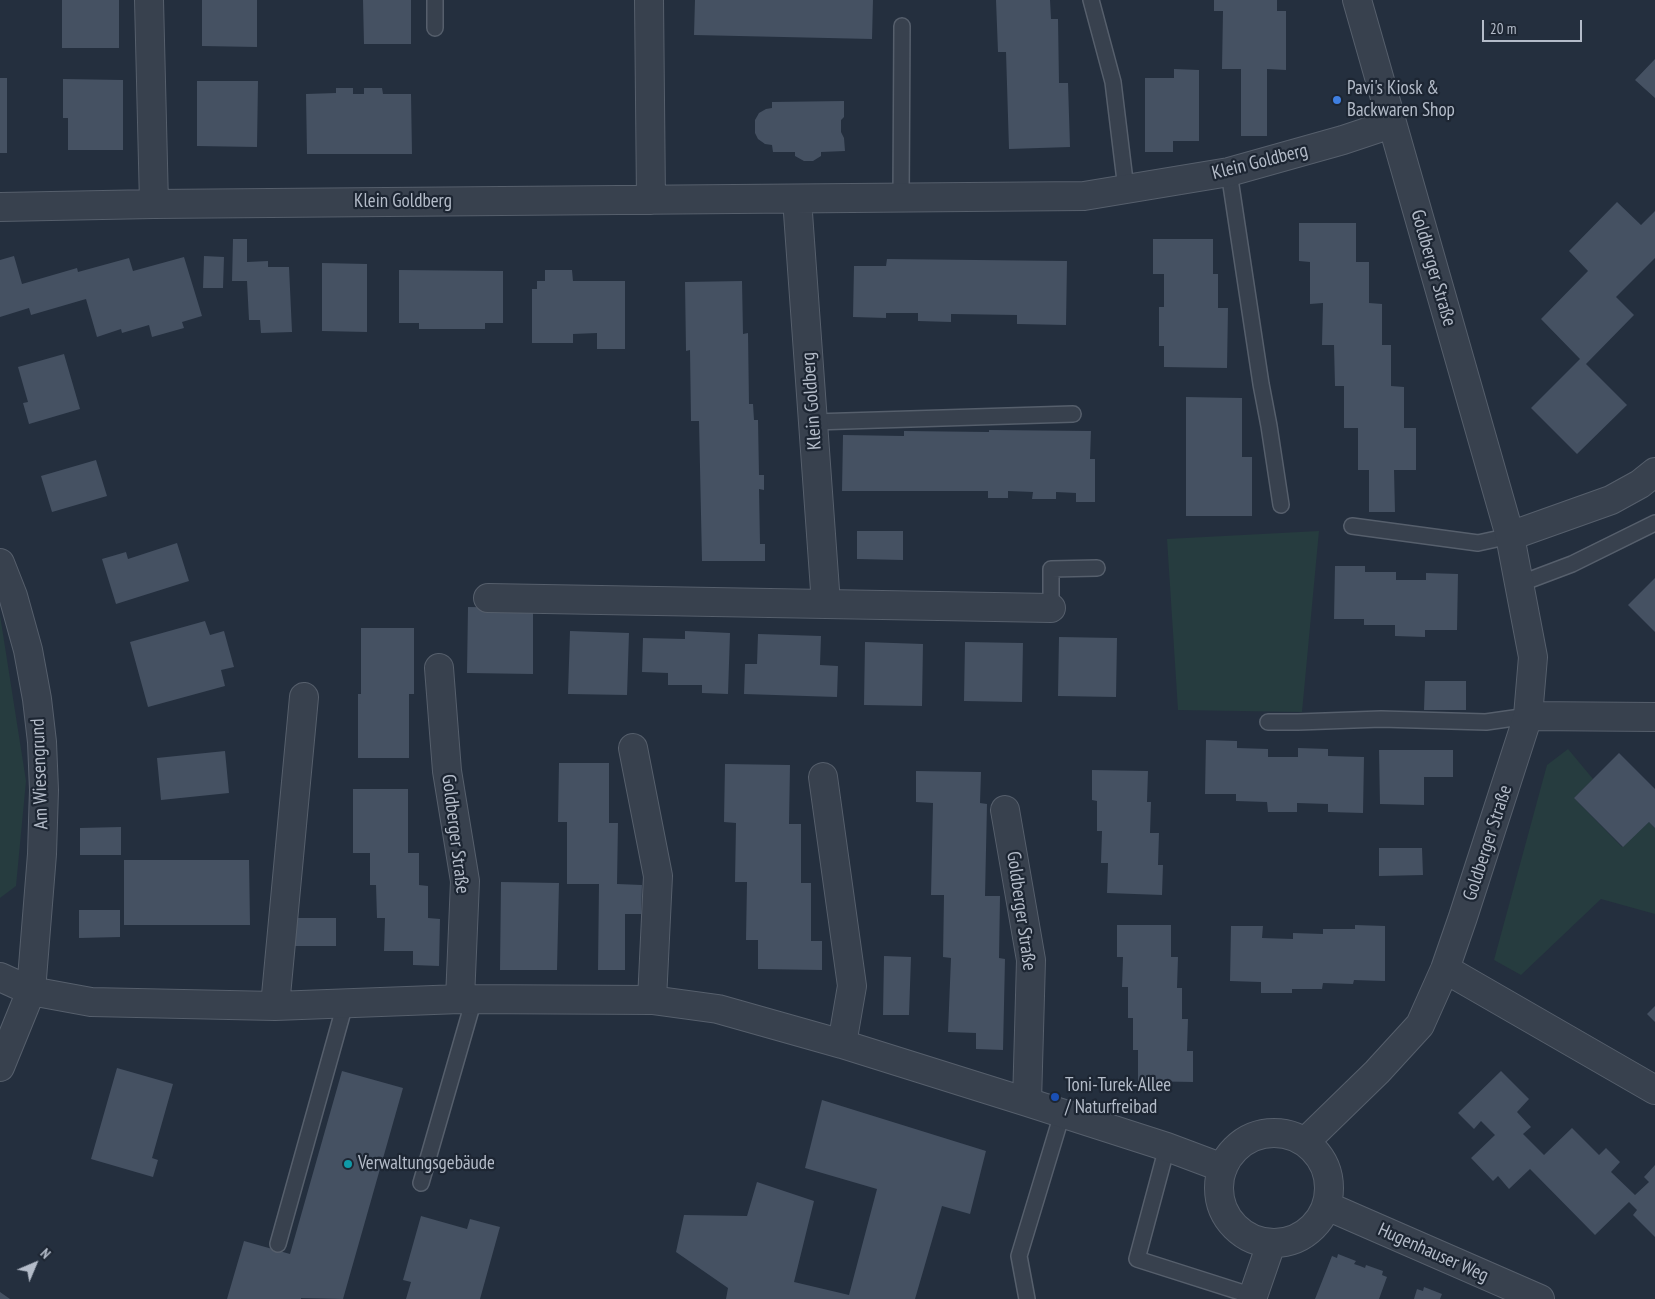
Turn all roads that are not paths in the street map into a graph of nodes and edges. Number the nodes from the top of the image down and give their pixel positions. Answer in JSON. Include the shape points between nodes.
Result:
{"nodes":[{"id":1,"x":149,"y":0,"type":"edge"},
{"id":2,"x":435,"y":0,"type":"edge"},
{"id":3,"x":649,"y":0,"type":"edge"},
{"id":4,"x":1091,"y":0,"type":"edge"},
{"id":5,"x":1357,"y":0,"type":"edge"},
{"id":6,"x":902,"y":26,"type":"dead end"},
{"id":7,"x":435,"y":28,"type":"dead end"},
{"id":8,"x":1391,"y":124,"type":"junction"},
{"id":9,"x":1229,"y":172,"type":"junction"},
{"id":10,"x":1126,"y":189,"type":"junction"},
{"id":11,"x":901,"y":198,"type":"junction"},
{"id":12,"x":797,"y":199,"type":"junction"},
{"id":13,"x":651,"y":200,"type":"junction"},
{"id":14,"x":154,"y":204,"type":"junction"},
{"id":15,"x":0,"y":207,"type":"edge"},
{"id":16,"x":1073,"y":414,"type":"dead end"},
{"id":17,"x":813,"y":422,"type":"junction"},
{"id":18,"x":1655,"y":472,"type":"edge"},
{"id":19,"x":1282,"y":505,"type":"dead end"},
{"id":20,"x":1655,"y":523,"type":"edge"},
{"id":21,"x":1352,"y":526,"type":"dead end"},
{"id":22,"x":1510,"y":536,"type":"junction"},
{"id":23,"x":0,"y":563,"type":"edge"},
{"id":24,"x":1097,"y":568,"type":"dead end"},
{"id":25,"x":1519,"y":584,"type":"junction"},
{"id":26,"x":488,"y":598,"type":"dead end"},
{"id":27,"x":826,"y":604,"type":"junction"},
{"id":28,"x":1051,"y":608,"type":"joint"},
{"id":29,"x":439,"y":668,"type":"dead end"},
{"id":30,"x":304,"y":698,"type":"dead end"},
{"id":31,"x":1528,"y":716,"type":"junction"},
{"id":32,"x":1655,"y":717,"type":"edge"},
{"id":33,"x":1268,"y":722,"type":"dead end"},
{"id":34,"x":633,"y":748,"type":"dead end"},
{"id":35,"x":823,"y":776,"type":"dead end"},
{"id":36,"x":1005,"y":810,"type":"dead end"},
{"id":37,"x":1445,"y":969,"type":"junction"},
{"id":38,"x":0,"y":978,"type":"edge"},
{"id":39,"x":31,"y":991,"type":"junction"},
{"id":40,"x":467,"y":999,"type":"junction"},
{"id":41,"x":652,"y":1000,"type":"junction"},
{"id":42,"x":345,"y":1004,"type":"junction"},
{"id":43,"x":275,"y":1006,"type":"junction"},
{"id":44,"x":842,"y":1044,"type":"junction"},
{"id":45,"x":0,"y":1067,"type":"edge"},
{"id":46,"x":1655,"y":1090,"type":"edge"},
{"id":47,"x":1027,"y":1102,"type":"junction"},
{"id":48,"x":1062,"y":1114,"type":"junction"},
{"id":49,"x":1305,"y":1142,"type":"junction"},
{"id":50,"x":1167,"y":1147,"type":"junction"},
{"id":51,"x":1223,"y":1168,"type":"junction"},
{"id":52,"x":421,"y":1183,"type":"dead end"},
{"id":53,"x":1326,"y":1206,"type":"junction"},
{"id":54,"x":278,"y":1244,"type":"dead end"},
{"id":55,"x":1271,"y":1244,"type":"junction"},
{"id":56,"x":1253,"y":1298,"type":"edge"},
{"id":57,"x":1026,"y":1299,"type":"edge"},
{"id":58,"x":1540,"y":1299,"type":"edge"}],
"edges":[{"from":1,"to":14,"type":"street"},
{"from":2,"to":7,"type":"lane"},
{"from":3,"to":13,"type":"street"},
{"from":4,"to":10,"type":"lane","via":[[1113,82]]},
{"from":5,"to":8,"type":"street","name":"Goldberger Straße"},
{"from":6,"to":11,"type":"lane"},
{"from":8,"to":9,"type":"street","name":"Klein Goldberg"},
{"from":8,"to":22,"type":"street","name":"Goldberger Straße"},
{"from":9,"to":10,"type":"street","name":"Klein Goldberg"},
{"from":9,"to":19,"type":"lane"},
{"from":10,"to":11,"type":"street","name":"Klein Goldberg","via":[[1084,196]]},
{"from":11,"to":12,"type":"street","name":"Klein Goldberg"},
{"from":12,"to":13,"type":"street","name":"Klein Goldberg"},
{"from":12,"to":17,"type":"street","name":"Klein Goldberg"},
{"from":13,"to":14,"type":"street","name":"Klein Goldberg"},
{"from":14,"to":15,"type":"street","name":"Klein Goldberg"},
{"from":16,"to":17,"type":"lane"},
{"from":17,"to":27,"type":"street","name":"Klein Goldberg"},
{"from":18,"to":22,"type":"street","via":[[1611,500]]},
{"from":20,"to":25,"type":"lane","via":[[1572,564]]},
{"from":21,"to":22,"type":"lane","via":[[1478,543]]},
{"from":22,"to":25,"type":"street","name":"Goldberger Straße"},
{"from":23,"to":39,"type":"street","name":"Am Wiesengrund","via":[[28,650],[42,742],[42,854]]},
{"from":24,"to":28,"type":"lane","via":[[1052,568]]},
{"from":25,"to":31,"type":"street","name":"Goldberger Straße","via":[[1533,658]]},
{"from":26,"to":27,"type":"street"},
{"from":27,"to":28,"type":"street"},
{"from":29,"to":40,"type":"street","name":"Goldberger Straße","via":[[447,771],[465,881]]},
{"from":30,"to":43,"type":"street"},
{"from":31,"to":32,"type":"street"},
{"from":31,"to":33,"type":"lane","via":[[1486,722],[1381,719]]},
{"from":31,"to":37,"type":"street","name":"Goldberger Straße"},
{"from":34,"to":41,"type":"street","via":[[658,876]]},
{"from":35,"to":44,"type":"street","via":[[852,986]]},
{"from":36,"to":47,"type":"street","name":"Goldberger Straße","via":[[1031,960]]},
{"from":37,"to":46,"type":"street"},
{"from":37,"to":49,"type":"street","name":"Goldberger Straße","via":[[1420,1025]]},
{"from":38,"to":39,"type":"street"},
{"from":39,"to":43,"type":"street","via":[[91,1002]]},
{"from":39,"to":45,"type":"street","name":"Am Wiesengrund"},
{"from":40,"to":41,"type":"street"},
{"from":40,"to":42,"type":"street"},
{"from":40,"to":52,"type":"lane"},
{"from":41,"to":44,"type":"street","via":[[718,1009]]},
{"from":42,"to":43,"type":"street"},
{"from":42,"to":54,"type":"lane"},
{"from":44,"to":47,"type":"street"},
{"from":47,"to":48,"type":"street"},
{"from":48,"to":50,"type":"street"},
{"from":48,"to":57,"type":"lane","via":[[1020,1256]]},
{"from":49,"to":51,"type":"street","via":[[1288,1134],[1270,1132],[1253,1136],[1237,1146]]},
{"from":49,"to":53,"type":"street","via":[[1318,1154],[1327,1170],[1330,1188]]},
{"from":50,"to":51,"type":"street"},
{"from":50,"to":56,"type":"lane","via":[[1137,1259]]},
{"from":51,"to":55,"type":"street","via":[[1219,1178],[1219,1197],[1225,1215],[1236,1230],[1252,1240]]},
{"from":53,"to":55,"type":"street","via":[[1319,1222],[1305,1235]]},
{"from":53,"to":58,"type":"street","name":"Hugenhauser Weg"},
{"from":55,"to":56,"type":"street"}]}
